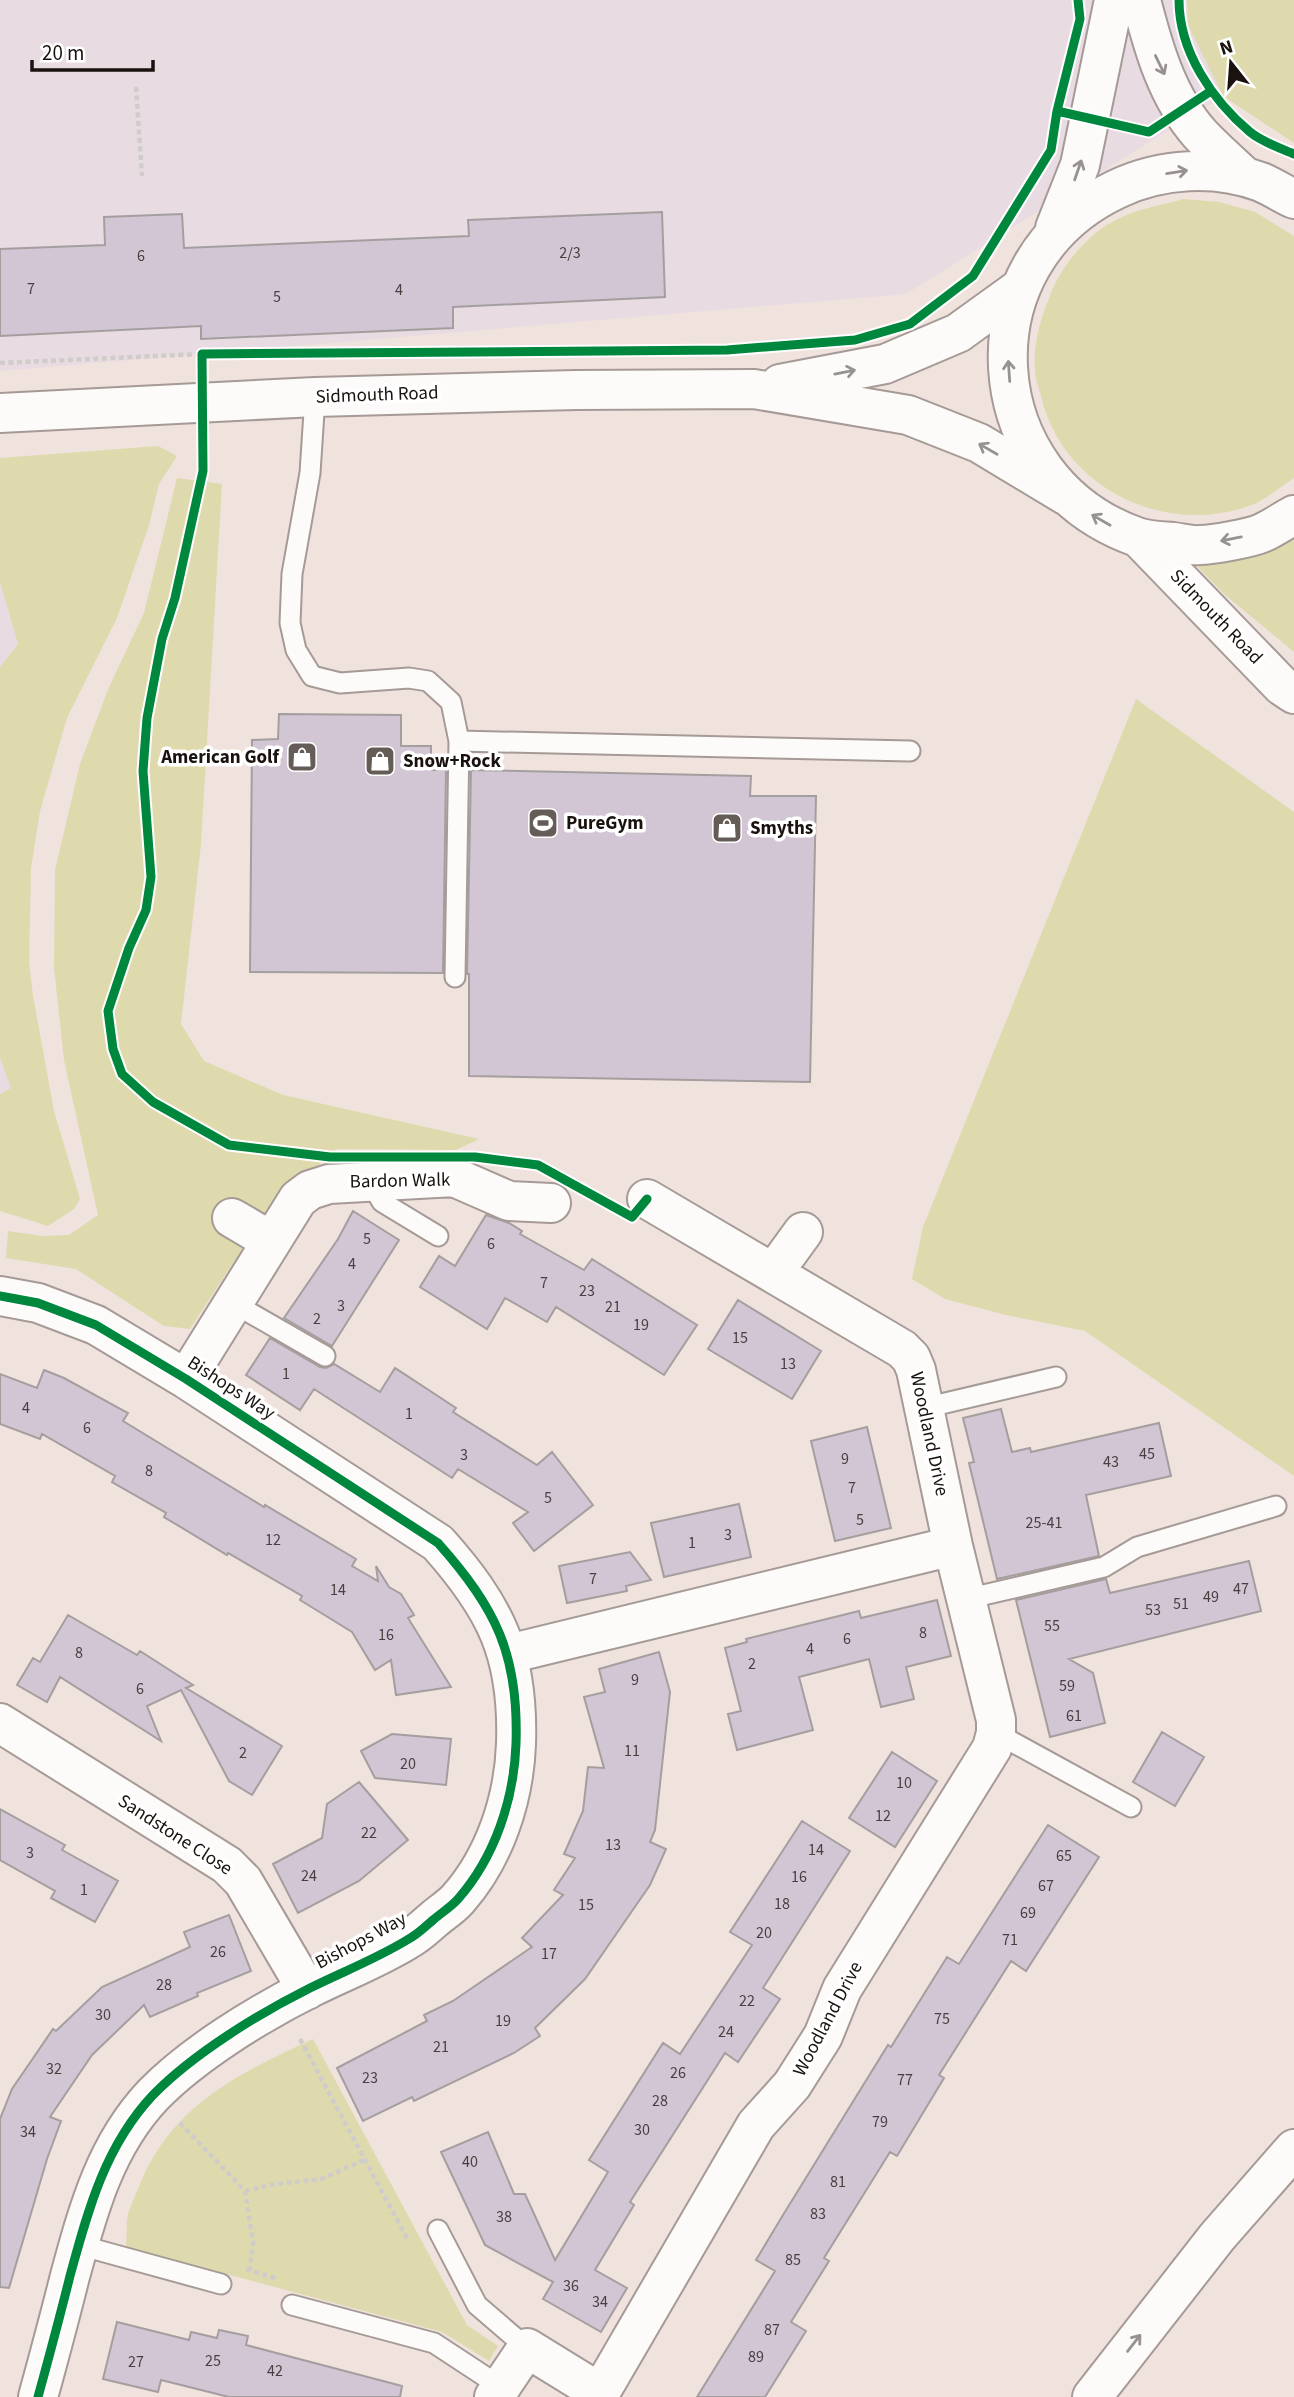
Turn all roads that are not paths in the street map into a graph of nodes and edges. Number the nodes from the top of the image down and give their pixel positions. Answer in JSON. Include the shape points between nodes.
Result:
{"nodes":[{"id":1,"x":1114,"y":0,"type":"edge"},
{"id":2,"x":1140,"y":0,"type":"edge"},
{"id":3,"x":1244,"y":176,"type":"junction"},
{"id":4,"x":1294,"y":200,"type":"edge"},
{"id":5,"x":1053,"y":233,"type":"junction"},
{"id":6,"x":1019,"y":289,"type":"junction"},
{"id":7,"x":754,"y":389,"type":"junction"},
{"id":8,"x":315,"y":397,"type":"junction"},
{"id":9,"x":0,"y":413,"type":"edge"},
{"id":10,"x":1067,"y":496,"type":"junction"},
{"id":11,"x":1294,"y":515,"type":"edge"},
{"id":12,"x":1139,"y":538,"type":"junction"},
{"id":13,"x":1294,"y":694,"type":"edge"},
{"id":14,"x":459,"y":741,"type":"junction"},
{"id":15,"x":910,"y":751,"type":"dead end"},
{"id":16,"x":455,"y":977,"type":"dead end"},
{"id":17,"x":369,"y":1180,"type":"junction"},
{"id":18,"x":647,"y":1199,"type":"dead end"},
{"id":19,"x":551,"y":1203,"type":"dead end"},
{"id":20,"x":232,"y":1217,"type":"dead end"},
{"id":21,"x":803,"y":1232,"type":"dead end"},
{"id":22,"x":438,"y":1236,"type":"dead end"},
{"id":23,"x":271,"y":1241,"type":"junction"},
{"id":24,"x":774,"y":1272,"type":"junction"},
{"id":25,"x":0,"y":1296,"type":"edge"},
{"id":26,"x":233,"y":1303,"type":"junction"},
{"id":27,"x":325,"y":1356,"type":"dead end"},
{"id":28,"x":1056,"y":1377,"type":"dead end"},
{"id":29,"x":186,"y":1379,"type":"junction"},
{"id":30,"x":924,"y":1408,"type":"junction"},
{"id":31,"x":1276,"y":1506,"type":"dead end"},
{"id":32,"x":953,"y":1546,"type":"junction"},
{"id":33,"x":966,"y":1599,"type":"junction"},
{"id":34,"x":508,"y":1654,"type":"junction"},
{"id":35,"x":0,"y":1723,"type":"edge"},
{"id":36,"x":996,"y":1733,"type":"junction"},
{"id":37,"x":1131,"y":1807,"type":"dead end"},
{"id":38,"x":294,"y":1997,"type":"junction"},
{"id":39,"x":1294,"y":2149,"type":"edge"},
{"id":40,"x":438,"y":2230,"type":"dead end"},
{"id":41,"x":79,"y":2245,"type":"junction"},
{"id":42,"x":221,"y":2284,"type":"dead end"},
{"id":43,"x":292,"y":2305,"type":"dead end"},
{"id":44,"x":527,"y":2348,"type":"junction"},
{"id":45,"x":497,"y":2392,"type":"edge"},
{"id":46,"x":603,"y":2395,"type":"edge"},
{"id":47,"x":38,"y":2397,"type":"edge"},
{"id":48,"x":1092,"y":2397,"type":"edge"}],
"edges":[{"from":5,"to":1,"type":"street","one_way":true,"via":[[1080,165]]},
{"from":2,"to":3,"type":"street","one_way":true,"via":[[1155,54],[1181,109]]},
{"from":3,"to":4,"type":"street"},
{"from":5,"to":3,"type":"street","one_way":true,"via":[[1093,200],[1140,178],[1192,170]]},
{"from":5,"to":6,"type":"street"},
{"from":7,"to":6,"type":"street","name":"Sidmouth Road","one_way":true,"via":[[885,364],[958,333]]},
{"from":10,"to":6,"type":"street","one_way":true,"via":[[1032,452],[1011,400],[1007,344]]},
{"from":7,"to":8,"type":"street","name":"Sidmouth Road"},
{"from":10,"to":7,"type":"street","name":"Sidmouth Road","one_way":true,"via":[[979,443],[908,415]]},
{"from":8,"to":9,"type":"street","name":"Sidmouth Road"},
{"from":8,"to":14,"type":"lane","via":[[310,473],[292,574],[290,623],[296,650],[312,676],[340,683],[428,681],[452,702]]},
{"from":12,"to":10,"type":"street","one_way":true,"via":[[1101,521]]},
{"from":11,"to":12,"type":"street","one_way":true,"via":[[1260,534],[1200,545]]},
{"from":12,"to":13,"type":"street","name":"Sidmouth Road"},
{"from":14,"to":15,"type":"lane"},
{"from":14,"to":16,"type":"lane"},
{"from":17,"to":19,"type":"street","name":"Bardon Walk","via":[[454,1177],[509,1201]]},
{"from":17,"to":22,"type":"lane","via":[[382,1202]]},
{"from":17,"to":23,"type":"street","name":"Bardon Walk","via":[[310,1190],[298,1199]]},
{"from":18,"to":24,"type":"street","name":"Woodland Drive"},
{"from":20,"to":23,"type":"street"},
{"from":21,"to":24,"type":"street"},
{"from":23,"to":26,"type":"street","name":"Bardon Walk"},
{"from":24,"to":30,"type":"street","name":"Woodland Drive","via":[[902,1349],[911,1358]]},
{"from":25,"to":29,"type":"street","name":"Bishops Way","via":[[38,1303],[96,1325]]},
{"from":26,"to":27,"type":"lane"},
{"from":26,"to":29,"type":"street","name":"Bardon Walk"},
{"from":28,"to":30,"type":"lane"},
{"from":29,"to":34,"type":"street","name":"Bishops Way","via":[[438,1543],[491,1613]]},
{"from":30,"to":32,"type":"street","name":"Woodland Drive"},
{"from":31,"to":33,"type":"lane","via":[[1137,1547],[1104,1567]]},
{"from":32,"to":33,"type":"street","name":"Woodland Drive"},
{"from":32,"to":34,"type":"street"},
{"from":33,"to":36,"type":"street","name":"Woodland Drive"},
{"from":34,"to":38,"type":"street","name":"Bishops Way","via":[[517,1716],[516,1768],[504,1818],[486,1856],[457,1899],[409,1939]]},
{"from":35,"to":38,"type":"street","name":"Sandstone Close","via":[[227,1865],[243,1881]]},
{"from":36,"to":37,"type":"lane"},
{"from":36,"to":46,"type":"street","name":"Woodland Drive","via":[[992,1748],[842,1989],[823,2036],[792,2085],[756,2124]]},
{"from":38,"to":41,"type":"street","name":"Bishops Way","via":[[196,2057],[153,2095],[122,2133],[104,2167]]},
{"from":48,"to":39,"type":"street","one_way":true,"via":[[1217,2237]]},
{"from":40,"to":44,"type":"lane","name":"Woodland Drive","via":[[477,2305]]},
{"from":41,"to":42,"type":"lane"},
{"from":41,"to":47,"type":"street","name":"Bishops Way"},
{"from":43,"to":45,"type":"lane","via":[[434,2343]]},
{"from":44,"to":45,"type":"street"},
{"from":44,"to":46,"type":"street","name":"Woodland Drive"}]}
